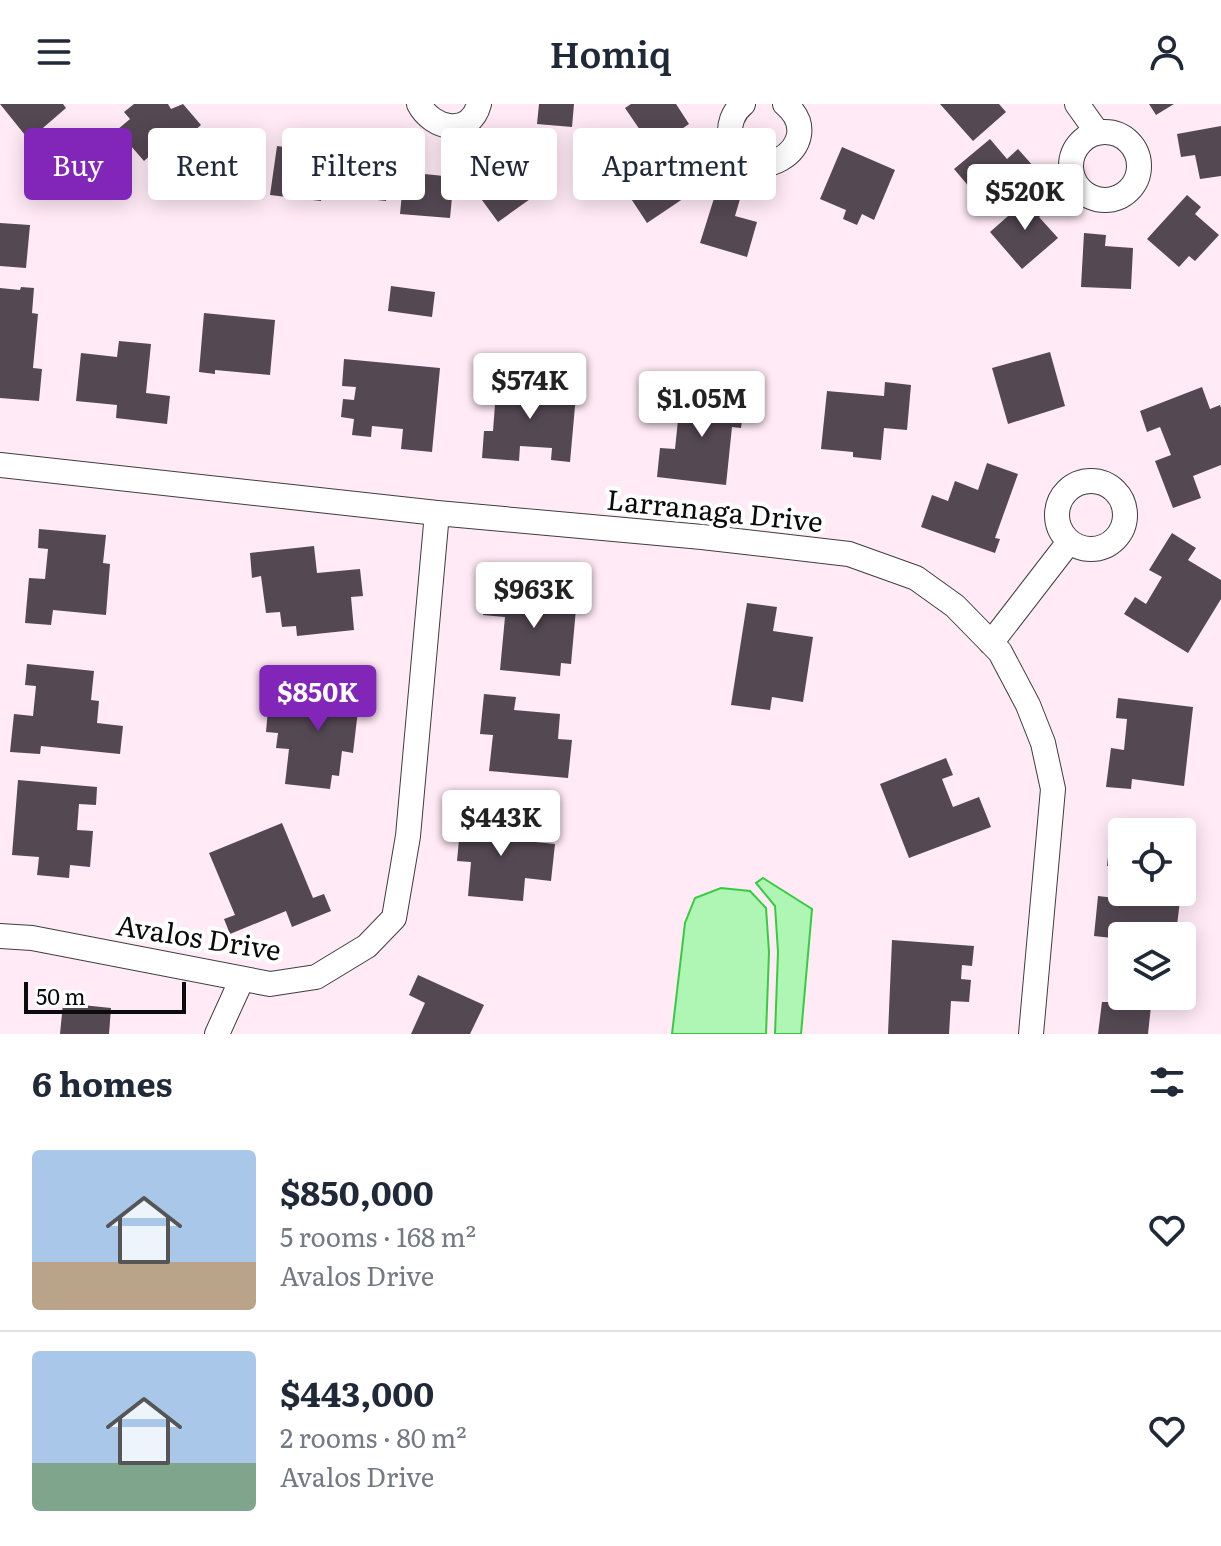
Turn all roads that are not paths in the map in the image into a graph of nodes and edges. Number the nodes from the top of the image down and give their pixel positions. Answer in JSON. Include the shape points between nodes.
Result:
{"nodes":[{"id":1,"x":419,"y":104,"type":"edge"},
{"id":2,"x":479,"y":104,"type":"edge"},
{"id":3,"x":743,"y":104,"type":"edge"},
{"id":4,"x":785,"y":104,"type":"edge"},
{"id":5,"x":1077,"y":104,"type":"edge"},
{"id":6,"x":1097,"y":132,"type":"dead end"},
{"id":7,"x":0,"y":465,"type":"edge"},
{"id":8,"x":437,"y":513,"type":"junction"},
{"id":9,"x":1069,"y":542,"type":"dead end"},
{"id":10,"x":991,"y":643,"type":"junction"},
{"id":11,"x":0,"y":936,"type":"edge"},
{"id":12,"x":242,"y":979,"type":"junction"},
{"id":13,"x":217,"y":1034,"type":"edge"},
{"id":14,"x":1031,"y":1034,"type":"edge"}],
"edges":[{"from":1,"to":2,"type":"street","via":[[430,120],[459,127]]},
{"from":3,"to":4,"type":"street","via":[[732,117],[731,140],[743,159],[765,165],[787,157],[798,138],[795,116]]},
{"from":5,"to":6,"type":"street"},
{"from":7,"to":8,"type":"street","name":"Larranaga Drive"},
{"from":8,"to":10,"type":"street","name":"Larranaga Drive","via":[[849,554],[916,578],[955,606]]},
{"from":8,"to":12,"type":"street","name":"Avalos Drive","via":[[408,836],[394,918],[367,946],[316,977],[270,984]]},
{"from":9,"to":10,"type":"street"},
{"from":10,"to":14,"type":"street","name":"Larranaga Drive","via":[[1028,705],[1053,789]]},
{"from":11,"to":12,"type":"street","name":"Avalos Drive"},
{"from":12,"to":13,"type":"street"}]}
